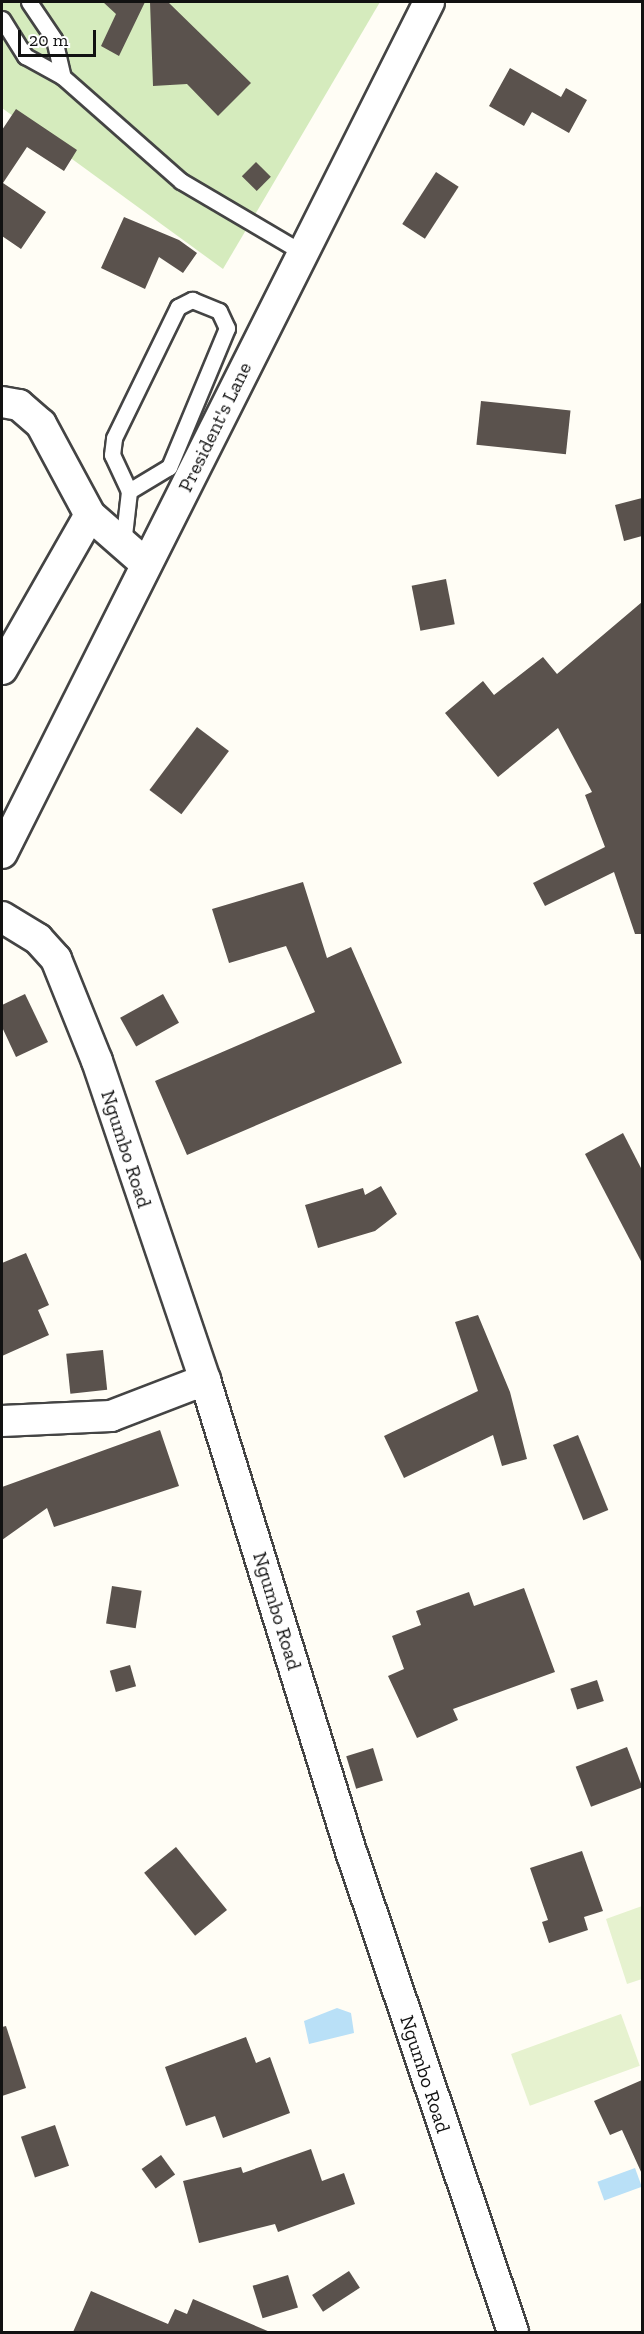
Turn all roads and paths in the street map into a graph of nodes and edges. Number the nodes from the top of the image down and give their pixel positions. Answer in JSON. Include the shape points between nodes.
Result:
{"nodes":[{"id":1,"x":29,"y":2,"type":"edge"},
{"id":2,"x":429,"y":2,"type":"edge"},
{"id":3,"x":2,"y":19,"type":"edge"},
{"id":4,"x":63,"y":77,"type":"junction"},
{"id":5,"x":300,"y":250,"type":"junction"},
{"id":6,"x":2,"y":402,"type":"edge"},
{"id":7,"x":129,"y":491,"type":"junction"},
{"id":8,"x":90,"y":515,"type":"junction"},
{"id":9,"x":123,"y":544,"type":"junction"},
{"id":10,"x":146,"y":564,"type":"junction"},
{"id":11,"x":2,"y":669,"type":"edge"},
{"id":12,"x":2,"y":853,"type":"edge"},
{"id":13,"x":2,"y":916,"type":"edge"},
{"id":14,"x":205,"y":1380,"type":"junction"},
{"id":15,"x":2,"y":1421,"type":"edge"},
{"id":16,"x":513,"y":2332,"type":"edge"}],
"edges":[{"from":1,"to":4,"type":"lane","via":[[54,39]]},
{"from":2,"to":5,"type":"street","name":"President's Lane"},
{"from":3,"to":4,"type":"lane","via":[[25,56]]},
{"from":4,"to":5,"type":"lane","via":[[180,181]]},
{"from":5,"to":10,"type":"street","name":"President's Lane"},
{"from":6,"to":8,"type":"street","via":[[19,405],[41,424]]},
{"from":7,"to":7,"type":"lane","via":[[112,455],[114,438],[178,307],[192,300],[219,311],[227,328],[169,467]]},
{"from":7,"to":9,"type":"lane"},
{"from":8,"to":9,"type":"street"},
{"from":8,"to":11,"type":"street"},
{"from":9,"to":10,"type":"street"},
{"from":10,"to":12,"type":"street","name":"President's Lane"},
{"from":13,"to":14,"type":"street","name":"Ngumbo Road","via":[[38,939],[71,989]]},
{"from":14,"to":15,"type":"street","via":[[111,1416]]},
{"from":14,"to":16,"type":"street","name":"Ngumbo Road","via":[[353,1857]]}]}
